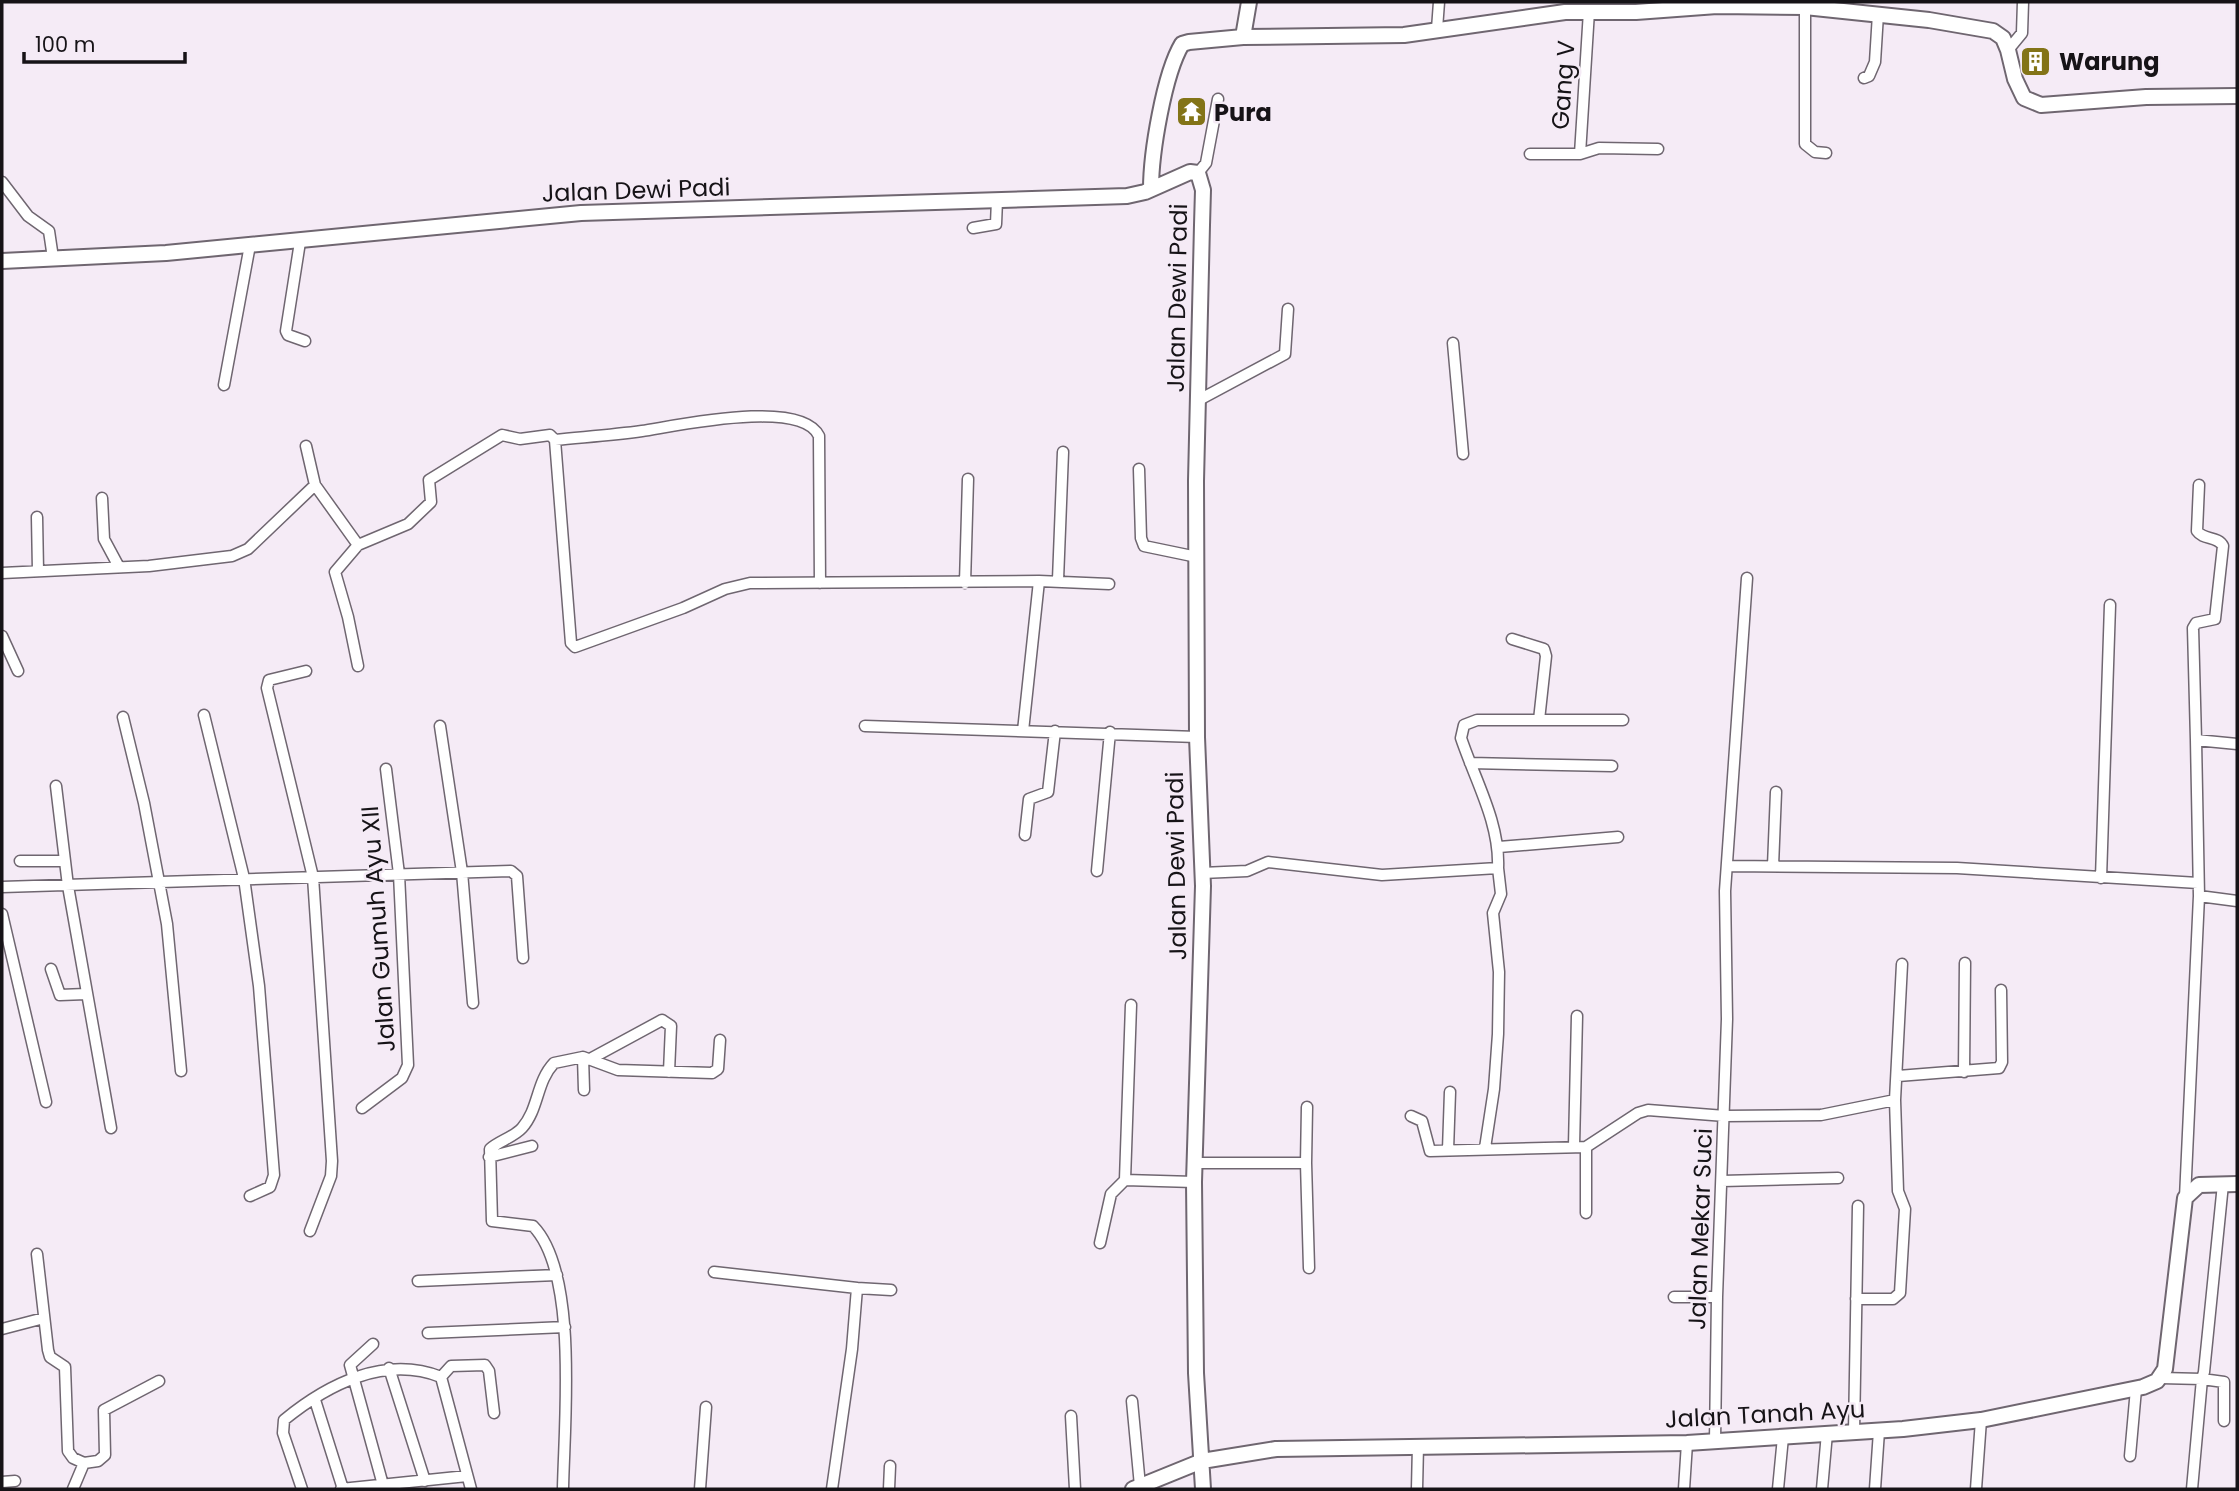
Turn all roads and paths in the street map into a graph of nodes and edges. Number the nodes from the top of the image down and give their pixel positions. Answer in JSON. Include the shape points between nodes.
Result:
{"nodes":[{"id":1,"x":1248,"y":2,"type":"edge"},
{"id":2,"x":1439,"y":2,"type":"edge"},
{"id":3,"x":2023,"y":2,"type":"edge"},
{"id":4,"x":1805,"y":7,"type":"junction"},
{"id":5,"x":1589,"y":11,"type":"junction"},
{"id":6,"x":1878,"y":14,"type":"junction"},
{"id":7,"x":1437,"y":29,"type":"junction"},
{"id":8,"x":1243,"y":37,"type":"junction"},
{"id":9,"x":2008,"y":50,"type":"junction"},
{"id":10,"x":1864,"y":78,"type":"dead end"},
{"id":11,"x":2237,"y":96,"type":"edge"},
{"id":12,"x":1218,"y":99,"type":"dead end"},
{"id":13,"x":1658,"y":149,"type":"dead end"},
{"id":14,"x":1826,"y":153,"type":"dead end"},
{"id":15,"x":1530,"y":154,"type":"dead end"},
{"id":16,"x":1580,"y":154,"type":"junction"},
{"id":17,"x":1198,"y":173,"type":"junction"},
{"id":18,"x":2,"y":182,"type":"edge"},
{"id":19,"x":1151,"y":189,"type":"junction"},
{"id":20,"x":997,"y":200,"type":"junction"},
{"id":21,"x":973,"y":228,"type":"dead end"},
{"id":22,"x":300,"y":242,"type":"junction"},
{"id":23,"x":250,"y":245,"type":"junction"},
{"id":24,"x":54,"y":258,"type":"junction"},
{"id":25,"x":2,"y":261,"type":"edge"},
{"id":26,"x":1288,"y":309,"type":"dead end"},
{"id":27,"x":305,"y":341,"type":"dead end"},
{"id":28,"x":1453,"y":342,"type":"dead end"},
{"id":29,"x":224,"y":385,"type":"dead end"},
{"id":30,"x":1197,"y":399,"type":"junction"},
{"id":31,"x":555,"y":440,"type":"junction"},
{"id":32,"x":306,"y":446,"type":"dead end"},
{"id":33,"x":1063,"y":452,"type":"dead end"},
{"id":34,"x":1463,"y":454,"type":"dead end"},
{"id":35,"x":1139,"y":470,"type":"dead end"},
{"id":36,"x":968,"y":479,"type":"dead end"},
{"id":37,"x":2199,"y":485,"type":"dead end"},
{"id":38,"x":318,"y":489,"type":"junction"},
{"id":39,"x":102,"y":498,"type":"dead end"},
{"id":40,"x":37,"y":517,"type":"dead end"},
{"id":41,"x":358,"y":545,"type":"junction"},
{"id":42,"x":1197,"y":557,"type":"junction"},
{"id":43,"x":119,"y":567,"type":"junction"},
{"id":44,"x":38,"y":571,"type":"junction"},
{"id":45,"x":2,"y":573,"type":"edge"},
{"id":46,"x":1746,"y":578,"type":"dead end"},
{"id":47,"x":1058,"y":580,"type":"junction"},
{"id":48,"x":1040,"y":581,"type":"junction"},
{"id":49,"x":820,"y":583,"type":"junction"},
{"id":50,"x":965,"y":583,"type":"junction"},
{"id":51,"x":1108,"y":584,"type":"dead end"},
{"id":52,"x":2110,"y":605,"type":"dead end"},
{"id":53,"x":2,"y":636,"type":"edge"},
{"id":54,"x":1512,"y":639,"type":"dead end"},
{"id":55,"x":358,"y":666,"type":"dead end"},
{"id":56,"x":18,"y":671,"type":"dead end"},
{"id":57,"x":306,"y":671,"type":"dead end"},
{"id":58,"x":204,"y":715,"type":"dead end"},
{"id":59,"x":123,"y":717,"type":"dead end"},
{"id":60,"x":1539,"y":720,"type":"junction"},
{"id":61,"x":1623,"y":720,"type":"dead end"},
{"id":62,"x":440,"y":726,"type":"dead end"},
{"id":63,"x":865,"y":726,"type":"dead end"},
{"id":64,"x":1023,"y":731,"type":"junction"},
{"id":65,"x":1055,"y":731,"type":"junction"},
{"id":66,"x":1110,"y":732,"type":"junction"},
{"id":67,"x":1197,"y":737,"type":"junction"},
{"id":68,"x":2196,"y":740,"type":"junction"},
{"id":69,"x":2237,"y":744,"type":"edge"},
{"id":70,"x":1470,"y":763,"type":"junction"},
{"id":71,"x":1612,"y":766,"type":"dead end"},
{"id":72,"x":386,"y":769,"type":"dead end"},
{"id":73,"x":57,"y":786,"type":"dead end"},
{"id":74,"x":1776,"y":792,"type":"dead end"},
{"id":75,"x":1025,"y":835,"type":"dead end"},
{"id":76,"x":1618,"y":837,"type":"dead end"},
{"id":77,"x":1499,"y":847,"type":"junction"},
{"id":78,"x":65,"y":861,"type":"junction"},
{"id":79,"x":20,"y":862,"type":"dead end"},
{"id":80,"x":1729,"y":866,"type":"junction"},
{"id":81,"x":1773,"y":866,"type":"junction"},
{"id":82,"x":1497,"y":868,"type":"junction"},
{"id":83,"x":1097,"y":871,"type":"dead end"},
{"id":84,"x":462,"y":872,"type":"junction"},
{"id":85,"x":399,"y":874,"type":"junction"},
{"id":86,"x":313,"y":877,"type":"junction"},
{"id":87,"x":244,"y":878,"type":"junction"},
{"id":88,"x":2101,"y":878,"type":"junction"},
{"id":89,"x":1203,"y":880,"type":"junction"},
{"id":90,"x":159,"y":883,"type":"junction"},
{"id":91,"x":2198,"y":883,"type":"junction"},
{"id":92,"x":68,"y":886,"type":"junction"},
{"id":93,"x":2,"y":887,"type":"edge"},
{"id":94,"x":2199,"y":897,"type":"junction"},
{"id":95,"x":2237,"y":901,"type":"edge"},
{"id":96,"x":2,"y":914,"type":"edge"},
{"id":97,"x":523,"y":958,"type":"dead end"},
{"id":98,"x":1965,"y":963,"type":"dead end"},
{"id":99,"x":1902,"y":964,"type":"dead end"},
{"id":100,"x":51,"y":969,"type":"dead end"},
{"id":101,"x":2001,"y":990,"type":"dead end"},
{"id":102,"x":86,"y":994,"type":"junction"},
{"id":103,"x":473,"y":1003,"type":"dead end"},
{"id":104,"x":1131,"y":1005,"type":"dead end"},
{"id":105,"x":1577,"y":1016,"type":"dead end"},
{"id":106,"x":720,"y":1040,"type":"dead end"},
{"id":107,"x":588,"y":1058,"type":"junction"},
{"id":108,"x":181,"y":1071,"type":"dead end"},
{"id":109,"x":669,"y":1072,"type":"junction"},
{"id":110,"x":1964,"y":1072,"type":"junction"},
{"id":111,"x":1898,"y":1076,"type":"junction"},
{"id":112,"x":584,"y":1090,"type":"dead end"},
{"id":113,"x":1450,"y":1092,"type":"dead end"},
{"id":114,"x":1895,"y":1100,"type":"junction"},
{"id":115,"x":46,"y":1102,"type":"dead end"},
{"id":116,"x":1307,"y":1107,"type":"dead end"},
{"id":117,"x":362,"y":1108,"type":"dead end"},
{"id":118,"x":1411,"y":1116,"type":"dead end"},
{"id":119,"x":1725,"y":1116,"type":"junction"},
{"id":120,"x":111,"y":1128,"type":"dead end"},
{"id":121,"x":531,"y":1146,"type":"dead end"},
{"id":122,"x":1574,"y":1146,"type":"junction"},
{"id":123,"x":1586,"y":1147,"type":"junction"},
{"id":124,"x":1485,"y":1148,"type":"junction"},
{"id":125,"x":1448,"y":1150,"type":"junction"},
{"id":126,"x":489,"y":1157,"type":"junction"},
{"id":127,"x":1195,"y":1163,"type":"junction"},
{"id":128,"x":1306,"y":1163,"type":"junction"},
{"id":129,"x":1838,"y":1178,"type":"dead end"},
{"id":130,"x":1125,"y":1180,"type":"junction"},
{"id":131,"x":1722,"y":1181,"type":"junction"},
{"id":132,"x":1194,"y":1182,"type":"junction"},
{"id":133,"x":2230,"y":1184,"type":"edge"},
{"id":134,"x":250,"y":1196,"type":"dead end"},
{"id":135,"x":2185,"y":1198,"type":"junction"},
{"id":136,"x":1858,"y":1206,"type":"dead end"},
{"id":137,"x":1586,"y":1213,"type":"dead end"},
{"id":138,"x":310,"y":1231,"type":"dead end"},
{"id":139,"x":1100,"y":1243,"type":"dead end"},
{"id":140,"x":37,"y":1254,"type":"dead end"},
{"id":141,"x":1309,"y":1268,"type":"dead end"},
{"id":142,"x":714,"y":1272,"type":"dead end"},
{"id":143,"x":558,"y":1275,"type":"junction"},
{"id":144,"x":418,"y":1281,"type":"dead end"},
{"id":145,"x":857,"y":1288,"type":"junction"},
{"id":146,"x":891,"y":1290,"type":"dead end"},
{"id":147,"x":1674,"y":1297,"type":"dead end"},
{"id":148,"x":1717,"y":1297,"type":"junction"},
{"id":149,"x":1856,"y":1299,"type":"junction"},
{"id":150,"x":44,"y":1318,"type":"junction"},
{"id":151,"x":565,"y":1327,"type":"junction"},
{"id":152,"x":2,"y":1329,"type":"edge"},
{"id":153,"x":428,"y":1333,"type":"dead end"},
{"id":154,"x":373,"y":1344,"type":"dead end"},
{"id":155,"x":389,"y":1368,"type":"junction"},
{"id":156,"x":441,"y":1377,"type":"junction"},
{"id":157,"x":352,"y":1378,"type":"junction"},
{"id":158,"x":2161,"y":1378,"type":"junction"},
{"id":159,"x":2202,"y":1379,"type":"junction"},
{"id":160,"x":159,"y":1381,"type":"dead end"},
{"id":161,"x":2136,"y":1389,"type":"junction"},
{"id":162,"x":316,"y":1400,"type":"junction"},
{"id":163,"x":1132,"y":1401,"type":"dead end"},
{"id":164,"x":706,"y":1407,"type":"dead end"},
{"id":165,"x":494,"y":1413,"type":"dead end"},
{"id":166,"x":1071,"y":1416,"type":"dead end"},
{"id":167,"x":1981,"y":1420,"type":"junction"},
{"id":168,"x":2224,"y":1421,"type":"dead end"},
{"id":169,"x":1879,"y":1431,"type":"junction"},
{"id":170,"x":1854,"y":1432,"type":"junction"},
{"id":171,"x":1827,"y":1433,"type":"junction"},
{"id":172,"x":1783,"y":1437,"type":"junction"},
{"id":173,"x":1715,"y":1441,"type":"junction"},
{"id":174,"x":1687,"y":1443,"type":"junction"},
{"id":175,"x":1418,"y":1445,"type":"junction"},
{"id":176,"x":2130,"y":1456,"type":"dead end"},
{"id":177,"x":1202,"y":1461,"type":"junction"},
{"id":178,"x":84,"y":1462,"type":"junction"},
{"id":179,"x":890,"y":1466,"type":"dead end"},
{"id":180,"x":467,"y":1476,"type":"junction"},
{"id":181,"x":15,"y":1480,"type":"dead end"},
{"id":182,"x":425,"y":1480,"type":"junction"},
{"id":183,"x":2,"y":1482,"type":"edge"},
{"id":184,"x":383,"y":1485,"type":"junction"},
{"id":185,"x":1137,"y":1487,"type":"edge"},
{"id":186,"x":73,"y":1489,"type":"edge"},
{"id":187,"x":302,"y":1489,"type":"edge"},
{"id":188,"x":342,"y":1489,"type":"edge"},
{"id":189,"x":471,"y":1489,"type":"edge"},
{"id":190,"x":564,"y":1489,"type":"edge"},
{"id":191,"x":700,"y":1489,"type":"edge"},
{"id":192,"x":832,"y":1489,"type":"edge"},
{"id":193,"x":889,"y":1489,"type":"edge"},
{"id":194,"x":1075,"y":1489,"type":"edge"},
{"id":195,"x":1203,"y":1489,"type":"edge"},
{"id":196,"x":1417,"y":1489,"type":"edge"},
{"id":197,"x":1684,"y":1489,"type":"edge"},
{"id":198,"x":1777,"y":1489,"type":"edge"},
{"id":199,"x":1822,"y":1489,"type":"edge"},
{"id":200,"x":1875,"y":1489,"type":"edge"},
{"id":201,"x":1976,"y":1489,"type":"edge"},
{"id":202,"x":2192,"y":1489,"type":"edge"}],
"edges":[{"from":1,"to":8,"type":"street"},
{"from":2,"to":7,"type":"street"},
{"from":3,"to":9,"type":"street","via":[[2022,33]]},
{"from":4,"to":5,"type":"street"},
{"from":4,"to":6,"type":"street"},
{"from":4,"to":14,"type":"street","via":[[1805,144]]},
{"from":5,"to":7,"type":"street","via":[[1533,14]]},
{"from":5,"to":16,"type":"street","name":"Gang V"},
{"from":6,"to":9,"type":"street","via":[[1986,28],[2003,38]]},
{"from":6,"to":10,"type":"street","via":[[1875,62]]},
{"from":7,"to":8,"type":"street","via":[[1382,36]]},
{"from":8,"to":19,"type":"street","via":[[1182,44],[1175,54]]},
{"from":9,"to":11,"type":"street","via":[[2020,91],[2028,101],[2041,105]]},
{"from":12,"to":17,"type":"street","via":[[1206,163]]},
{"from":13,"to":16,"type":"street","via":[[1599,149]]},
{"from":15,"to":16,"type":"street","name":"Gang V"},
{"from":17,"to":19,"type":"street","name":"Jalan Dewi Padi","via":[[1190,172]]},
{"from":17,"to":30,"type":"street","name":"Jalan Dewi Padi","via":[[1203,201]]},
{"from":18,"to":24,"type":"street","via":[[28,216],[48,230]]},
{"from":19,"to":20,"type":"street","name":"Jalan Dewi Padi","via":[[1123,196]]},
{"from":20,"to":21,"type":"street","via":[[996,224]]},
{"from":20,"to":22,"type":"street","name":"Jalan Dewi Padi","via":[[581,213]]},
{"from":22,"to":23,"type":"street","name":"Jalan Dewi Padi"},
{"from":22,"to":27,"type":"street","via":[[286,331]]},
{"from":23,"to":24,"type":"street","name":"Jalan Dewi Padi"},
{"from":23,"to":29,"type":"street"},
{"from":24,"to":25,"type":"street","name":"Jalan Dewi Padi"},
{"from":26,"to":30,"type":"street","via":[[1285,354]]},
{"from":28,"to":34,"type":"street"},
{"from":30,"to":42,"type":"street","name":"Jalan Dewi Padi"},
{"from":31,"to":41,"type":"street","via":[[550,435],[520,439],[502,435],[429,480],[431,502],[415,520]]},
{"from":31,"to":49,"type":"street","via":[[721,418],[767,417],[810,425],[820,436]]},
{"from":31,"to":49,"type":"street","via":[[571,643],[575,647],[725,589],[750,583]]},
{"from":32,"to":38,"type":"street"},
{"from":33,"to":47,"type":"street"},
{"from":35,"to":42,"type":"street","via":[[1144,546]]},
{"from":36,"to":50,"type":"street"},
{"from":37,"to":68,"type":"street","via":[[2197,531],[2222,546],[2215,619],[2193,628]]},
{"from":38,"to":41,"type":"street"},
{"from":38,"to":43,"type":"street","via":[[241,553]]},
{"from":39,"to":43,"type":"street","via":[[104,539]]},
{"from":40,"to":44,"type":"street"},
{"from":41,"to":55,"type":"street","via":[[335,572]]},
{"from":42,"to":67,"type":"street","name":"Jalan Dewi Padi"},
{"from":43,"to":44,"type":"street"},
{"from":44,"to":45,"type":"street"},
{"from":46,"to":80,"type":"street"},
{"from":47,"to":48,"type":"street"},
{"from":47,"to":51,"type":"street"},
{"from":48,"to":50,"type":"street"},
{"from":48,"to":64,"type":"street"},
{"from":49,"to":50,"type":"street"},
{"from":52,"to":88,"type":"street"},
{"from":53,"to":56,"type":"street"},
{"from":54,"to":60,"type":"street","via":[[1544,649]]},
{"from":57,"to":86,"type":"street","via":[[269,680],[267,688]]},
{"from":58,"to":87,"type":"street"},
{"from":59,"to":90,"type":"street"},
{"from":60,"to":61,"type":"street"},
{"from":60,"to":70,"type":"street","via":[[1466,723],[1461,738]]},
{"from":62,"to":84,"type":"street"},
{"from":63,"to":64,"type":"street"},
{"from":64,"to":65,"type":"street"},
{"from":65,"to":66,"type":"street"},
{"from":65,"to":75,"type":"street","via":[[1047,794],[1029,799]]},
{"from":66,"to":67,"type":"street"},
{"from":66,"to":83,"type":"street"},
{"from":67,"to":89,"type":"street","name":"Jalan Dewi Padi"},
{"from":68,"to":69,"type":"street"},
{"from":68,"to":91,"type":"street"},
{"from":70,"to":71,"type":"street"},
{"from":70,"to":77,"type":"street"},
{"from":72,"to":85,"type":"street","name":"Jalan Gumuh Ayu XII"},
{"from":73,"to":78,"type":"street"},
{"from":74,"to":81,"type":"street"},
{"from":76,"to":77,"type":"street"},
{"from":77,"to":82,"type":"street"},
{"from":78,"to":79,"type":"street"},
{"from":78,"to":92,"type":"street"},
{"from":80,"to":81,"type":"street"},
{"from":80,"to":119,"type":"street","via":[[1724,936]]},
{"from":81,"to":88,"type":"street","via":[[1957,869]]},
{"from":82,"to":89,"type":"street","via":[[1382,875],[1268,862]]},
{"from":82,"to":124,"type":"street","via":[[1501,894],[1494,908],[1499,972],[1494,1090]]},
{"from":84,"to":85,"type":"street"},
{"from":84,"to":97,"type":"street","via":[[515,872]]},
{"from":84,"to":103,"type":"street"},
{"from":85,"to":86,"type":"street"},
{"from":85,"to":117,"type":"street","name":"Jalan Gumuh Ayu XII","via":[[408,1065],[402,1078]]},
{"from":86,"to":87,"type":"street"},
{"from":86,"to":138,"type":"street","via":[[332,1161],[331,1176]]},
{"from":87,"to":90,"type":"street"},
{"from":87,"to":134,"type":"street","via":[[274,1175],[270,1187]]},
{"from":88,"to":91,"type":"street"},
{"from":89,"to":127,"type":"street","name":"Jalan Dewi Padi"},
{"from":90,"to":92,"type":"street"},
{"from":90,"to":108,"type":"street"},
{"from":91,"to":94,"type":"street"},
{"from":92,"to":93,"type":"street"},
{"from":92,"to":102,"type":"street"},
{"from":94,"to":95,"type":"street"},
{"from":94,"to":135,"type":"street"},
{"from":96,"to":115,"type":"street"},
{"from":98,"to":110,"type":"street"},
{"from":99,"to":111,"type":"street"},
{"from":100,"to":102,"type":"street","via":[[60,995]]},
{"from":101,"to":110,"type":"street","via":[[2001,1066]]},
{"from":102,"to":120,"type":"street"},
{"from":104,"to":130,"type":"street"},
{"from":105,"to":122,"type":"street"},
{"from":106,"to":109,"type":"street","via":[[716,1071]]},
{"from":107,"to":109,"type":"street","via":[[618,1070]]},
{"from":107,"to":109,"type":"street","via":[[662,1020],[671,1026]]},
{"from":107,"to":112,"type":"street"},
{"from":107,"to":126,"type":"street","via":[[554,1063],[527,1121],[492,1146]]},
{"from":110,"to":111,"type":"street"},
{"from":111,"to":114,"type":"street"},
{"from":113,"to":125,"type":"street"},
{"from":114,"to":119,"type":"street","name":"Jalan Mekar Suci","via":[[1821,1115]]},
{"from":114,"to":149,"type":"street","via":[[1898,1191],[1905,1209],[1900,1293],[1893,1299]]},
{"from":116,"to":128,"type":"street"},
{"from":118,"to":125,"type":"street","via":[[1422,1121],[1429,1149]]},
{"from":119,"to":123,"type":"street","via":[[1638,1113]]},
{"from":119,"to":131,"type":"street","name":"Jalan Mekar Suci"},
{"from":121,"to":126,"type":"street"},
{"from":122,"to":123,"type":"street"},
{"from":122,"to":124,"type":"street"},
{"from":123,"to":137,"type":"street"},
{"from":124,"to":125,"type":"street"},
{"from":126,"to":143,"type":"street","via":[[492,1221],[533,1226]]},
{"from":127,"to":128,"type":"street"},
{"from":127,"to":132,"type":"street","name":"Jalan Dewi Padi"},
{"from":128,"to":141,"type":"street"},
{"from":129,"to":131,"type":"street"},
{"from":130,"to":132,"type":"street"},
{"from":130,"to":139,"type":"street","via":[[1111,1194]]},
{"from":131,"to":148,"type":"street","name":"Jalan Mekar Suci"},
{"from":132,"to":177,"type":"street","name":"Jalan Dewi Padi"},
{"from":133,"to":135,"type":"street","via":[[2199,1185]]},
{"from":133,"to":159,"type":"street"},
{"from":135,"to":158,"type":"street"},
{"from":136,"to":149,"type":"street"},
{"from":140,"to":150,"type":"street"},
{"from":142,"to":145,"type":"street"},
{"from":143,"to":144,"type":"street"},
{"from":143,"to":151,"type":"street"},
{"from":145,"to":146,"type":"street"},
{"from":145,"to":192,"type":"street"},
{"from":147,"to":148,"type":"street"},
{"from":148,"to":173,"type":"street","name":"Jalan Mekar Suci"},
{"from":149,"to":170,"type":"street"},
{"from":150,"to":152,"type":"street"},
{"from":150,"to":178,"type":"street","via":[[49,1354],[65,1367],[68,1451]]},
{"from":151,"to":153,"type":"street"},
{"from":151,"to":190,"type":"street"},
{"from":154,"to":157,"type":"street","via":[[351,1362]]},
{"from":155,"to":156,"type":"street"},
{"from":155,"to":157,"type":"street"},
{"from":155,"to":182,"type":"street"},
{"from":156,"to":165,"type":"street","via":[[451,1366],[485,1365]]},
{"from":156,"to":180,"type":"street"},
{"from":157,"to":162,"type":"street"},
{"from":157,"to":184,"type":"street"},
{"from":158,"to":159,"type":"street"},
{"from":158,"to":161,"type":"street","name":"Jalan Tanah Ayu"},
{"from":159,"to":168,"type":"street","via":[[2224,1382]]},
{"from":159,"to":202,"type":"street"},
{"from":160,"to":178,"type":"street","via":[[104,1410],[105,1455],[102,1460]]},
{"from":161,"to":167,"type":"street","name":"Jalan Tanah Ayu"},
{"from":161,"to":176,"type":"street"},
{"from":162,"to":187,"type":"street","via":[[286,1418],[282,1426]]},
{"from":162,"to":188,"type":"street"},
{"from":163,"to":185,"type":"street"},
{"from":164,"to":191,"type":"street"},
{"from":166,"to":194,"type":"street"},
{"from":167,"to":169,"type":"street","name":"Jalan Tanah Ayu"},
{"from":167,"to":201,"type":"street"},
{"from":169,"to":170,"type":"street","name":"Jalan Tanah Ayu"},
{"from":169,"to":200,"type":"street"},
{"from":170,"to":171,"type":"street","name":"Jalan Tanah Ayu"},
{"from":171,"to":172,"type":"street","name":"Jalan Tanah Ayu"},
{"from":171,"to":199,"type":"street"},
{"from":172,"to":173,"type":"street","name":"Jalan Tanah Ayu"},
{"from":172,"to":198,"type":"street"},
{"from":173,"to":174,"type":"street","name":"Jalan Tanah Ayu"},
{"from":174,"to":175,"type":"street","name":"Jalan Tanah Ayu"},
{"from":174,"to":197,"type":"street"},
{"from":175,"to":177,"type":"street","name":"Jalan Tanah Ayu","via":[[1276,1449]]},
{"from":175,"to":196,"type":"street"},
{"from":177,"to":185,"type":"street","name":"Jalan Tanah Ayu"},
{"from":177,"to":195,"type":"street","name":"Jalan Dewi Padi"},
{"from":178,"to":186,"type":"street"},
{"from":179,"to":193,"type":"street"},
{"from":180,"to":182,"type":"street"},
{"from":180,"to":189,"type":"street"},
{"from":181,"to":183,"type":"street"},
{"from":182,"to":184,"type":"street"},
{"from":184,"to":188,"type":"street"}]}
